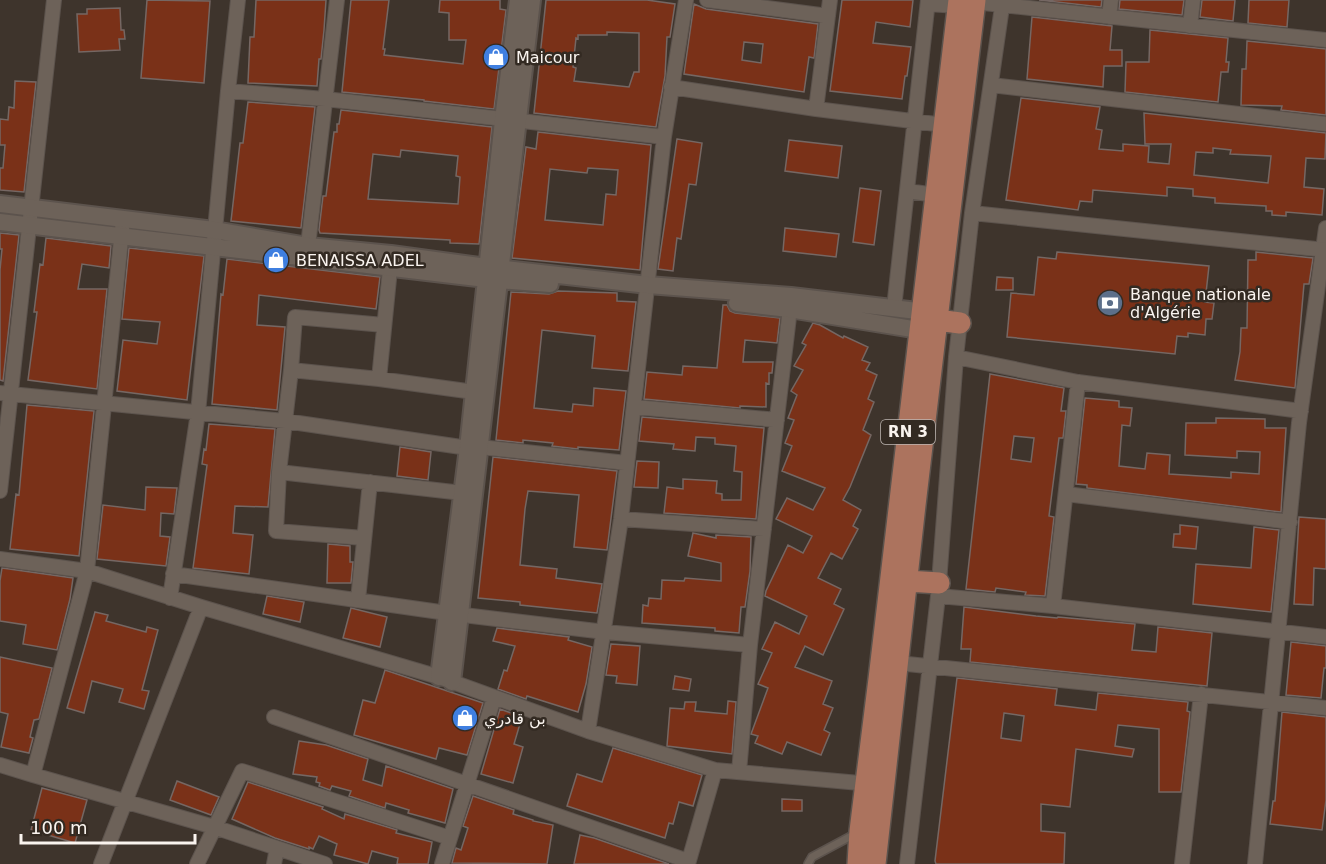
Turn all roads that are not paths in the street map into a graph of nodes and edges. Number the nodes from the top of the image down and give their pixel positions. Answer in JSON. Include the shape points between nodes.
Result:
{"nodes":[{"id":1,"x":54,"y":0,"type":"edge"},
{"id":2,"x":238,"y":0,"type":"edge"},
{"id":3,"x":337,"y":0,"type":"edge"},
{"id":4,"x":518,"y":0,"type":"edge"},
{"id":5,"x":532,"y":0,"type":"edge"},
{"id":6,"x":686,"y":0,"type":"edge"},
{"id":7,"x":707,"y":0,"type":"edge"},
{"id":8,"x":830,"y":0,"type":"edge"},
{"id":9,"x":1111,"y":0,"type":"edge"},
{"id":10,"x":1193,"y":0,"type":"edge"},
{"id":11,"x":928,"y":2,"type":"edge"},
{"id":12,"x":967,"y":2,"type":"edge"},
{"id":13,"x":1003,"y":3,"type":"edge"},
{"id":14,"x":828,"y":16,"type":"junction"},
{"id":15,"x":1109,"y":17,"type":"junction"},
{"id":16,"x":1190,"y":26,"type":"junction"},
{"id":17,"x":1326,"y":40,"type":"edge"},
{"id":18,"x":991,"y":85,"type":"junction"},
{"id":19,"x":671,"y":87,"type":"junction"},
{"id":20,"x":228,"y":91,"type":"junction"},
{"id":21,"x":325,"y":99,"type":"junction"},
{"id":22,"x":816,"y":109,"type":"junction"},
{"id":23,"x":510,"y":120,"type":"junction"},
{"id":24,"x":915,"y":122,"type":"junction"},
{"id":25,"x":1326,"y":124,"type":"edge"},
{"id":26,"x":944,"y":125,"type":"junction"},
{"id":27,"x":664,"y":137,"type":"junction"},
{"id":28,"x":907,"y":191,"type":"junction"},
{"id":29,"x":936,"y":195,"type":"junction"},
{"id":30,"x":0,"y":204,"type":"edge"},
{"id":31,"x":30,"y":207,"type":"junction"},
{"id":32,"x":972,"y":213,"type":"junction"},
{"id":33,"x":0,"y":222,"type":"edge"},
{"id":34,"x":28,"y":225,"type":"junction"},
{"id":35,"x":123,"y":228,"type":"junction"},
{"id":36,"x":1326,"y":228,"type":"edge"},
{"id":37,"x":214,"y":230,"type":"junction"},
{"id":38,"x":214,"y":247,"type":"junction"},
{"id":39,"x":1325,"y":250,"type":"edge"},
{"id":40,"x":308,"y":252,"type":"junction"},
{"id":41,"x":390,"y":260,"type":"junction"},
{"id":42,"x":493,"y":273,"type":"junction"},
{"id":43,"x":647,"y":289,"type":"junction"},
{"id":44,"x":790,"y":303,"type":"junction"},
{"id":45,"x":894,"y":308,"type":"junction"},
{"id":46,"x":931,"y":322,"type":"junction"},
{"id":47,"x":960,"y":323,"type":"junction"},
{"id":48,"x":384,"y":325,"type":"junction"},
{"id":49,"x":956,"y":357,"type":"junction"},
{"id":50,"x":291,"y":370,"type":"junction"},
{"id":51,"x":379,"y":379,"type":"junction"},
{"id":52,"x":1078,"y":382,"type":"junction"},
{"id":53,"x":474,"y":392,"type":"junction"},
{"id":54,"x":6,"y":393,"type":"edge"},
{"id":55,"x":104,"y":403,"type":"junction"},
{"id":56,"x":634,"y":408,"type":"junction"},
{"id":57,"x":1301,"y":411,"type":"junction"},
{"id":58,"x":198,"y":413,"type":"junction"},
{"id":59,"x":777,"y":420,"type":"junction"},
{"id":60,"x":285,"y":421,"type":"junction"},
{"id":61,"x":474,"y":448,"type":"junction"},
{"id":62,"x":627,"y":463,"type":"junction"},
{"id":63,"x":279,"y":472,"type":"junction"},
{"id":64,"x":370,"y":482,"type":"junction"},
{"id":65,"x":0,"y":491,"type":"edge"},
{"id":66,"x":468,"y":494,"type":"junction"},
{"id":67,"x":1066,"y":494,"type":"junction"},
{"id":68,"x":621,"y":519,"type":"junction"},
{"id":69,"x":1290,"y":522,"type":"junction"},
{"id":70,"x":764,"y":529,"type":"junction"},
{"id":71,"x":364,"y":538,"type":"junction"},
{"id":72,"x":0,"y":559,"type":"edge"},
{"id":73,"x":87,"y":571,"type":"junction"},
{"id":74,"x":173,"y":574,"type":"junction"},
{"id":75,"x":907,"y":581,"type":"junction"},
{"id":76,"x":938,"y":590,"type":"junction"},
{"id":77,"x":170,"y":598,"type":"junction"},
{"id":78,"x":358,"y":600,"type":"junction"},
{"id":79,"x":1053,"y":606,"type":"junction"},
{"id":80,"x":201,"y":608,"type":"junction"},
{"id":81,"x":454,"y":613,"type":"junction"},
{"id":82,"x":1279,"y":630,"type":"junction"},
{"id":83,"x":604,"y":632,"type":"junction"},
{"id":84,"x":1326,"y":637,"type":"edge"},
{"id":85,"x":750,"y":645,"type":"junction"},
{"id":86,"x":898,"y":663,"type":"junction"},
{"id":87,"x":929,"y":667,"type":"junction"},
{"id":88,"x":446,"y":680,"type":"junction"},
{"id":89,"x":1201,"y":694,"type":"junction"},
{"id":90,"x":494,"y":698,"type":"junction"},
{"id":91,"x":1273,"y":703,"type":"junction"},
{"id":92,"x":1326,"y":708,"type":"edge"},
{"id":93,"x":274,"y":717,"type":"dead end"},
{"id":94,"x":588,"y":731,"type":"junction"},
{"id":95,"x":0,"y":765,"type":"edge"},
{"id":96,"x":716,"y":770,"type":"junction"},
{"id":97,"x":739,"y":772,"type":"junction"},
{"id":98,"x":33,"y":775,"type":"junction"},
{"id":99,"x":876,"y":784,"type":"junction"},
{"id":100,"x":466,"y":785,"type":"junction"},
{"id":101,"x":125,"y":803,"type":"junction"},
{"id":102,"x":214,"y":827,"type":"junction"},
{"id":103,"x":860,"y":831,"type":"junction"},
{"id":104,"x":450,"y":838,"type":"junction"},
{"id":105,"x":277,"y":848,"type":"junction"},
{"id":106,"x":688,"y":862,"type":"edge"},
{"id":107,"x":101,"y":864,"type":"edge"},
{"id":108,"x":197,"y":864,"type":"edge"},
{"id":109,"x":274,"y":864,"type":"edge"},
{"id":110,"x":325,"y":864,"type":"edge"},
{"id":111,"x":442,"y":864,"type":"edge"},
{"id":112,"x":808,"y":864,"type":"edge"},
{"id":113,"x":858,"y":864,"type":"edge"},
{"id":114,"x":876,"y":864,"type":"edge"},
{"id":115,"x":907,"y":864,"type":"edge"},
{"id":116,"x":1182,"y":864,"type":"edge"},
{"id":117,"x":1255,"y":864,"type":"edge"}],
"edges":[{"from":1,"to":31,"type":"street"},
{"from":2,"to":20,"type":"street"},
{"from":3,"to":21,"type":"street"},
{"from":4,"to":23,"type":"street"},
{"from":5,"to":23,"type":"street"},
{"from":6,"to":19,"type":"street"},
{"from":7,"to":14,"type":"street"},
{"from":8,"to":14,"type":"street"},
{"from":9,"to":15,"type":"street"},
{"from":10,"to":16,"type":"street"},
{"from":11,"to":12,"type":"street"},
{"from":11,"to":24,"type":"street"},
{"from":12,"to":13,"type":"street"},
{"from":12,"to":26,"type":"highway","number":"RN 3"},
{"from":12,"to":46,"type":"highway","number":"RN 3"},
{"from":13,"to":15,"type":"street"},
{"from":13,"to":18,"type":"street"},
{"from":14,"to":22,"type":"street"},
{"from":15,"to":16,"type":"street"},
{"from":16,"to":17,"type":"street"},
{"from":18,"to":25,"type":"street"},
{"from":18,"to":32,"type":"street"},
{"from":19,"to":22,"type":"street"},
{"from":19,"to":27,"type":"street"},
{"from":20,"to":21,"type":"street"},
{"from":20,"to":37,"type":"street"},
{"from":21,"to":23,"type":"street"},
{"from":21,"to":40,"type":"street"},
{"from":22,"to":24,"type":"street"},
{"from":23,"to":27,"type":"street"},
{"from":23,"to":42,"type":"street"},
{"from":24,"to":26,"type":"street"},
{"from":24,"to":28,"type":"street"},
{"from":26,"to":29,"type":"highway","number":"RN 3"},
{"from":27,"to":43,"type":"street"},
{"from":28,"to":29,"type":"street"},
{"from":28,"to":45,"type":"street"},
{"from":29,"to":46,"type":"highway","number":"RN 3"},
{"from":30,"to":31,"type":"street"},
{"from":31,"to":34,"type":"street"},
{"from":31,"to":35,"type":"street"},
{"from":32,"to":39,"type":"street"},
{"from":32,"to":47,"type":"street"},
{"from":33,"to":34,"type":"street"},
{"from":34,"to":35,"type":"street"},
{"from":34,"to":54,"type":"street"},
{"from":35,"to":37,"type":"street"},
{"from":35,"to":38,"type":"street"},
{"from":35,"to":55,"type":"street"},
{"from":36,"to":39,"type":"street"},
{"from":37,"to":38,"type":"street"},
{"from":37,"to":40,"type":"street"},
{"from":38,"to":40,"type":"street"},
{"from":38,"to":58,"type":"street"},
{"from":39,"to":57,"type":"street"},
{"from":40,"to":41,"type":"street"},
{"from":41,"to":42,"type":"street"},
{"from":41,"to":48,"type":"street"},
{"from":42,"to":43,"type":"street"},
{"from":42,"to":53,"type":"street"},
{"from":42,"to":61,"type":"street"},
{"from":43,"to":44,"type":"street"},
{"from":43,"to":56,"type":"street"},
{"from":44,"to":45,"type":"street"},
{"from":44,"to":46,"type":"street"},
{"from":44,"to":59,"type":"street"},
{"from":45,"to":46,"type":"street"},
{"from":46,"to":47,"type":"highway"},
{"from":46,"to":75,"type":"highway","number":"RN 3"},
{"from":46,"to":99,"type":"highway","number":"RN 3"},
{"from":47,"to":49,"type":"street"},
{"from":48,"to":50,"type":"street","via":[[295,317]]},
{"from":48,"to":51,"type":"street"},
{"from":49,"to":52,"type":"street"},
{"from":49,"to":76,"type":"street"},
{"from":50,"to":51,"type":"street"},
{"from":50,"to":60,"type":"street"},
{"from":51,"to":53,"type":"street"},
{"from":52,"to":57,"type":"street"},
{"from":52,"to":67,"type":"street"},
{"from":53,"to":61,"type":"street"},
{"from":54,"to":55,"type":"street"},
{"from":54,"to":65,"type":"street"},
{"from":55,"to":58,"type":"street"},
{"from":55,"to":73,"type":"street"},
{"from":56,"to":59,"type":"street"},
{"from":56,"to":62,"type":"street"},
{"from":57,"to":69,"type":"street"},
{"from":58,"to":60,"type":"street"},
{"from":58,"to":74,"type":"street"},
{"from":59,"to":70,"type":"street"},
{"from":60,"to":61,"type":"street"},
{"from":60,"to":63,"type":"street"},
{"from":61,"to":62,"type":"street"},
{"from":61,"to":66,"type":"street"},
{"from":62,"to":68,"type":"street"},
{"from":63,"to":64,"type":"street"},
{"from":63,"to":71,"type":"street","via":[[276,531]]},
{"from":64,"to":66,"type":"street"},
{"from":64,"to":71,"type":"street"},
{"from":66,"to":81,"type":"street"},
{"from":67,"to":69,"type":"street"},
{"from":67,"to":79,"type":"street"},
{"from":68,"to":70,"type":"street"},
{"from":68,"to":83,"type":"street"},
{"from":69,"to":82,"type":"street"},
{"from":70,"to":85,"type":"street"},
{"from":71,"to":78,"type":"street"},
{"from":72,"to":73,"type":"street"},
{"from":73,"to":77,"type":"street"},
{"from":73,"to":98,"type":"street"},
{"from":74,"to":77,"type":"street"},
{"from":74,"to":78,"type":"street"},
{"from":75,"to":76,"type":"highway"},
{"from":75,"to":86,"type":"highway","number":"RN 3"},
{"from":76,"to":79,"type":"street"},
{"from":76,"to":87,"type":"street"},
{"from":77,"to":80,"type":"street"},
{"from":78,"to":81,"type":"street"},
{"from":79,"to":82,"type":"street"},
{"from":80,"to":88,"type":"street"},
{"from":80,"to":101,"type":"street"},
{"from":81,"to":83,"type":"street"},
{"from":81,"to":88,"type":"street"},
{"from":82,"to":84,"type":"street"},
{"from":82,"to":91,"type":"street"},
{"from":83,"to":85,"type":"street"},
{"from":83,"to":94,"type":"street"},
{"from":85,"to":97,"type":"street"},
{"from":86,"to":87,"type":"street"},
{"from":86,"to":99,"type":"highway","number":"RN 3"},
{"from":87,"to":89,"type":"street"},
{"from":87,"to":115,"type":"street"},
{"from":88,"to":90,"type":"street"},
{"from":89,"to":91,"type":"street"},
{"from":89,"to":116,"type":"street"},
{"from":90,"to":94,"type":"street"},
{"from":90,"to":100,"type":"street"},
{"from":91,"to":92,"type":"street"},
{"from":91,"to":117,"type":"street"},
{"from":93,"to":100,"type":"street"},
{"from":94,"to":96,"type":"street"},
{"from":95,"to":98,"type":"street"},
{"from":96,"to":97,"type":"street"},
{"from":96,"to":106,"type":"street"},
{"from":97,"to":99,"type":"street"},
{"from":98,"to":101,"type":"street"},
{"from":99,"to":103,"type":"highway","number":"RN 3"},
{"from":99,"to":114,"type":"highway","number":"RN 3"},
{"from":100,"to":104,"type":"street"},
{"from":100,"to":106,"type":"street"},
{"from":101,"to":102,"type":"street"},
{"from":101,"to":107,"type":"street"},
{"from":102,"to":104,"type":"street","via":[[242,771]]},
{"from":102,"to":105,"type":"street"},
{"from":102,"to":108,"type":"street"},
{"from":103,"to":112,"type":"lane","via":[[812,857]]},
{"from":103,"to":113,"type":"highway","number":"RN 3"},
{"from":104,"to":111,"type":"street"},
{"from":105,"to":109,"type":"street"},
{"from":105,"to":110,"type":"street"}]}
